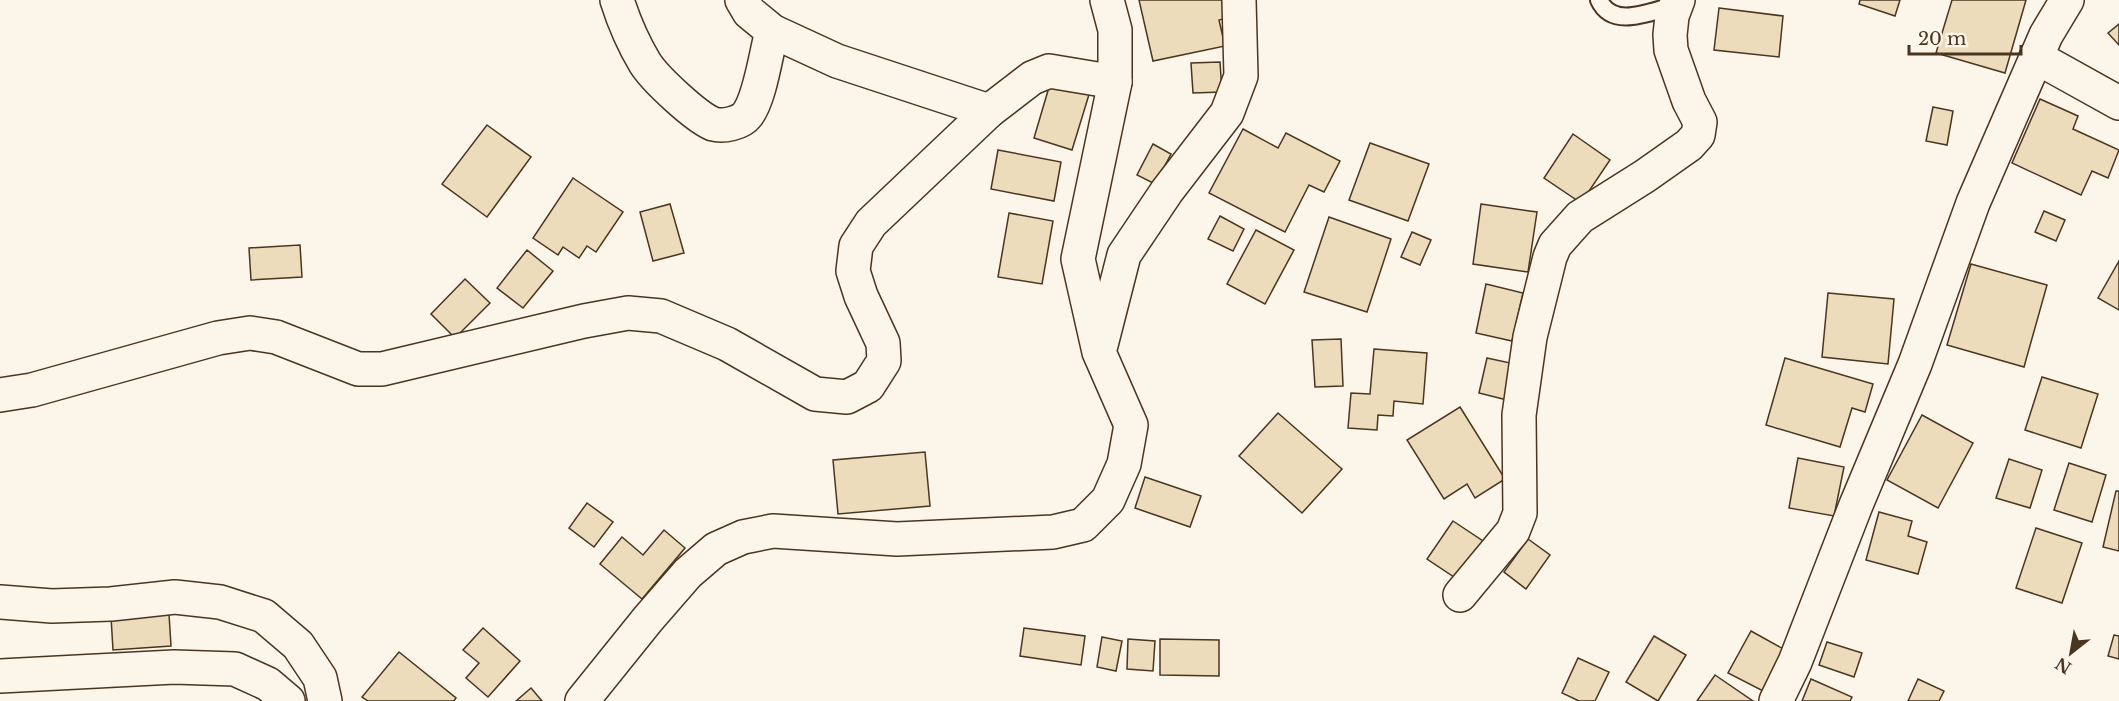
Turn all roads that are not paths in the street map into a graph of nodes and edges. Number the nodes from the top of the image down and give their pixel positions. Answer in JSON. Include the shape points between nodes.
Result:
{"nodes":[{"id":1,"x":617,"y":0,"type":"edge"},
{"id":2,"x":742,"y":0,"type":"edge"},
{"id":3,"x":1107,"y":0,"type":"edge"},
{"id":4,"x":1239,"y":0,"type":"edge"},
{"id":5,"x":1599,"y":0,"type":"edge"},
{"id":6,"x":2067,"y":0,"type":"edge"},
{"id":7,"x":1677,"y":3,"type":"edge"},
{"id":8,"x":772,"y":31,"type":"junction"},
{"id":9,"x":2036,"y":57,"type":"junction"},
{"id":10,"x":1114,"y":82,"type":"junction"},
{"id":11,"x":2119,"y":103,"type":"edge"},
{"id":12,"x":989,"y":111,"type":"junction"},
{"id":13,"x":1099,"y":352,"type":"junction"},
{"id":14,"x":0,"y":395,"type":"edge"},
{"id":15,"x":1460,"y":595,"type":"dead end"},
{"id":16,"x":0,"y":602,"type":"edge"},
{"id":17,"x":0,"y":676,"type":"edge"},
{"id":18,"x":288,"y":701,"type":"edge"},
{"id":19,"x":325,"y":701,"type":"edge"},
{"id":20,"x":582,"y":701,"type":"edge"},
{"id":21,"x":1776,"y":701,"type":"edge"}],
"edges":[{"from":1,"to":8,"type":"street","via":[[627,31],[646,66],[695,113],[715,125],[734,123],[747,116],[755,100]]},
{"from":2,"to":8,"type":"street","via":[[749,12]]},
{"from":3,"to":10,"type":"street","via":[[1115,30]]},
{"from":4,"to":13,"type":"street","via":[[1241,76],[1227,113],[1124,255]]},
{"from":5,"to":7,"type":"lane","via":[[1604,10],[1630,17]]},
{"from":6,"to":9,"type":"street"},
{"from":7,"to":15,"type":"street","via":[[1671,51],[1700,122],[1698,135],[1645,176],[1580,217],[1555,245],[1530,337],[1521,404],[1520,513],[1512,531]]},
{"from":8,"to":12,"type":"street","via":[[837,61]]},
{"from":9,"to":11,"type":"street"},
{"from":9,"to":21,"type":"street","via":[[1973,203],[1915,364]]},
{"from":10,"to":12,"type":"street","via":[[1048,71],[1032,78]]},
{"from":10,"to":13,"type":"street","via":[[1078,259]]},
{"from":12,"to":14,"type":"street","via":[[871,223],[856,246],[853,272],[884,343],[884,361],[868,386],[847,397],[815,394],[727,344],[661,316],[628,313],[382,369],[358,369],[276,337],[250,333]]},
{"from":13,"to":20,"type":"street","via":[[1131,425],[1124,464],[1108,500],[1083,525],[1053,532],[897,539],[773,531],[743,537],[716,549],[688,573]]},
{"from":16,"to":19,"type":"street","via":[[52,606],[175,597],[220,602],[264,616],[298,645],[320,678]]},
{"from":17,"to":18,"type":"street","via":[[174,667],[235,669],[268,684]]}]}
